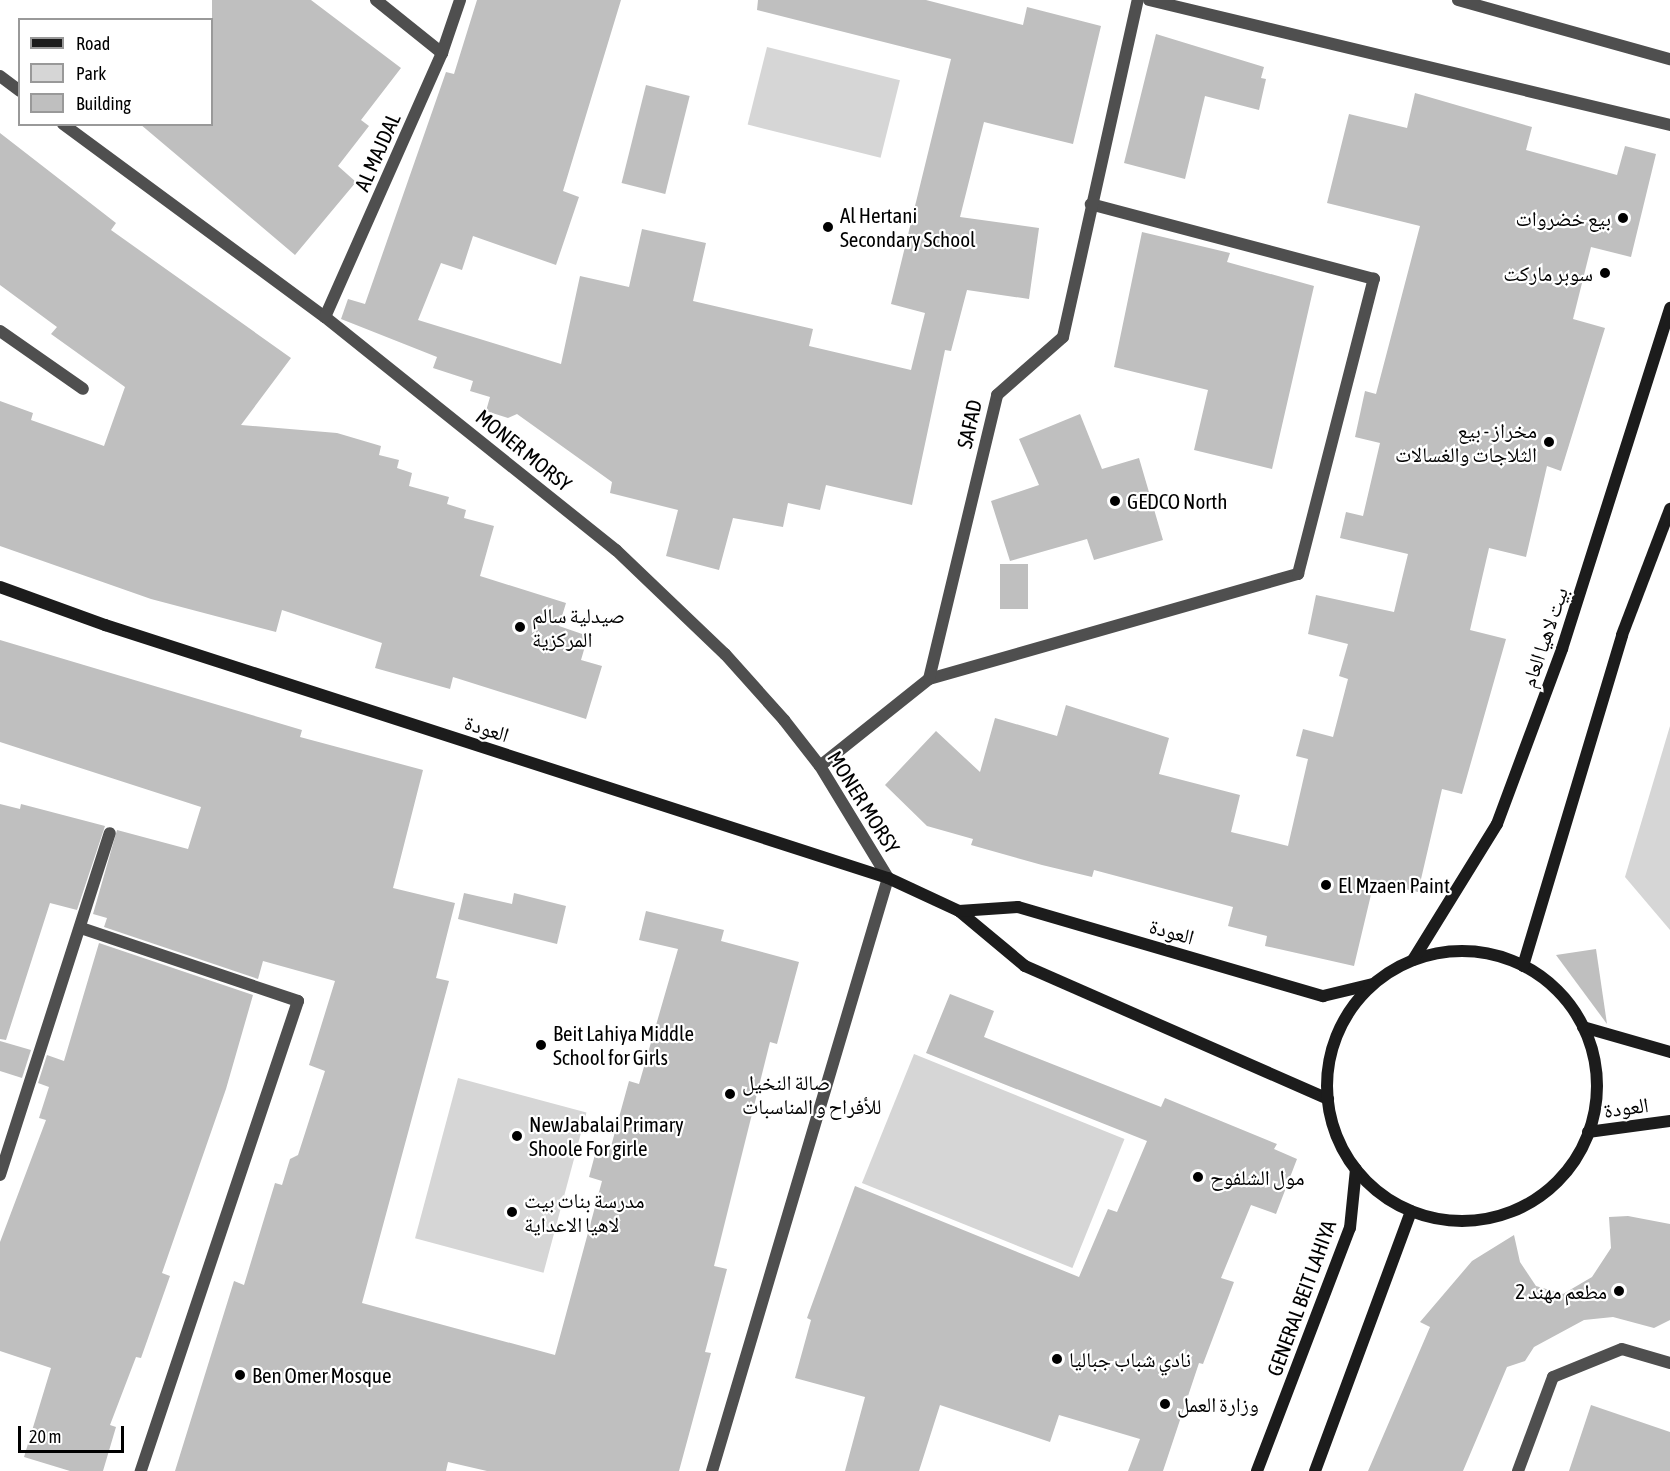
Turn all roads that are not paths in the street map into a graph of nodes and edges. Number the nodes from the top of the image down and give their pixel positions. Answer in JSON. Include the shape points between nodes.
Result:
{"nodes":[{"id":1,"x":376,"y":0,"type":"edge"},
{"id":2,"x":460,"y":0,"type":"edge"},
{"id":3,"x":1138,"y":0,"type":"edge"},
{"id":4,"x":1149,"y":0,"type":"edge"},
{"id":5,"x":1458,"y":0,"type":"edge"},
{"id":6,"x":442,"y":53,"type":"junction"},
{"id":7,"x":1670,"y":59,"type":"edge"},
{"id":8,"x":0,"y":76,"type":"edge"},
{"id":9,"x":18,"y":90,"type":"edge"},
{"id":10,"x":1670,"y":125,"type":"edge"},
{"id":11,"x":66,"y":126,"type":"edge"},
{"id":12,"x":1091,"y":204,"type":"junction"},
{"id":13,"x":1670,"y":308,"type":"edge"},
{"id":14,"x":325,"y":317,"type":"junction"},
{"id":15,"x":0,"y":331,"type":"edge"},
{"id":16,"x":83,"y":389,"type":"dead end"},
{"id":17,"x":1670,"y":509,"type":"edge"},
{"id":18,"x":0,"y":586,"type":"edge"},
{"id":19,"x":929,"y":679,"type":"junction"},
{"id":20,"x":820,"y":766,"type":"junction"},
{"id":21,"x":110,"y":833,"type":"dead end"},
{"id":22,"x":888,"y":878,"type":"junction"},
{"id":23,"x":959,"y":911,"type":"junction"},
{"id":24,"x":81,"y":928,"type":"junction"},
{"id":25,"x":1413,"y":960,"type":"junction"},
{"id":26,"x":1523,"y":966,"type":"junction"},
{"id":27,"x":1373,"y":984,"type":"junction"},
{"id":28,"x":1583,"y":1027,"type":"junction"},
{"id":29,"x":1670,"y":1052,"type":"edge"},
{"id":30,"x":1328,"y":1099,"type":"junction"},
{"id":31,"x":1670,"y":1121,"type":"edge"},
{"id":32,"x":1588,"y":1132,"type":"junction"},
{"id":33,"x":1356,"y":1169,"type":"junction"},
{"id":34,"x":0,"y":1175,"type":"edge"},
{"id":35,"x":1411,"y":1211,"type":"junction"},
{"id":36,"x":1670,"y":1363,"type":"edge"},
{"id":37,"x":141,"y":1471,"type":"edge"},
{"id":38,"x":712,"y":1471,"type":"edge"},
{"id":39,"x":1257,"y":1471,"type":"edge"},
{"id":40,"x":1315,"y":1471,"type":"edge"},
{"id":41,"x":1518,"y":1471,"type":"edge"}],
"edges":[{"from":1,"to":6,"type":"street"},
{"from":2,"to":6,"type":"street","name":"AL MAJDAL"},
{"from":3,"to":12,"type":"street","name":"SAFAD"},
{"from":4,"to":10,"type":"street"},
{"from":5,"to":7,"type":"street"},
{"from":6,"to":14,"type":"street","name":"AL MAJDAL"},
{"from":8,"to":9,"type":"street"},
{"from":11,"to":14,"type":"street","name":"MONER MORSY"},
{"from":12,"to":19,"type":"street","name":"SAFAD","via":[[1063,337],[997,395]]},
{"from":12,"to":19,"type":"street","via":[[1374,279],[1298,574]]},
{"from":13,"to":25,"type":"main road","name":"بيت لاهيا العام","via":[[1562,649],[1497,824]]},
{"from":14,"to":20,"type":"street","name":"MONER MORSY","via":[[616,550],[725,654]]},
{"from":15,"to":16,"type":"street"},
{"from":17,"to":26,"type":"main road","via":[[1622,635]]},
{"from":18,"to":22,"type":"main road","name":"العودة","via":[[117,629]]},
{"from":19,"to":20,"type":"street"},
{"from":20,"to":22,"type":"street","name":"MONER MORSY"},
{"from":21,"to":24,"type":"street"},
{"from":22,"to":23,"type":"main road","name":"العودة"},
{"from":22,"to":38,"type":"street"},
{"from":23,"to":27,"type":"main road","name":"العودة","via":[[1018,907],[1323,996]]},
{"from":23,"to":30,"type":"main road","name":"العودة","via":[[1025,966]]},
{"from":24,"to":34,"type":"street"},
{"from":24,"to":37,"type":"street","via":[[298,1001]]},
{"from":25,"to":26,"type":"main road","via":[[1459,951],[1503,957]]},
{"from":25,"to":27,"type":"main road"},
{"from":26,"to":28,"type":"main road","via":[[1558,992]]},
{"from":27,"to":30,"type":"main road","via":[[1343,1021],[1334,1042]]},
{"from":28,"to":29,"type":"main road"},
{"from":28,"to":32,"type":"main road","via":[[1596,1090]]},
{"from":30,"to":33,"type":"main road","via":[[1336,1136]]},
{"from":31,"to":32,"type":"main road","name":"العودة"},
{"from":32,"to":35,"type":"main road","via":[[1560,1178],[1517,1210],[1475,1220]]},
{"from":33,"to":35,"type":"main road","via":[[1381,1194]]},
{"from":33,"to":39,"type":"main road","name":"GENERAL BEIT LAHIYA","via":[[1350,1228]]},
{"from":35,"to":40,"type":"main road"},
{"from":36,"to":41,"type":"street","via":[[1622,1349],[1552,1377]]}]}
